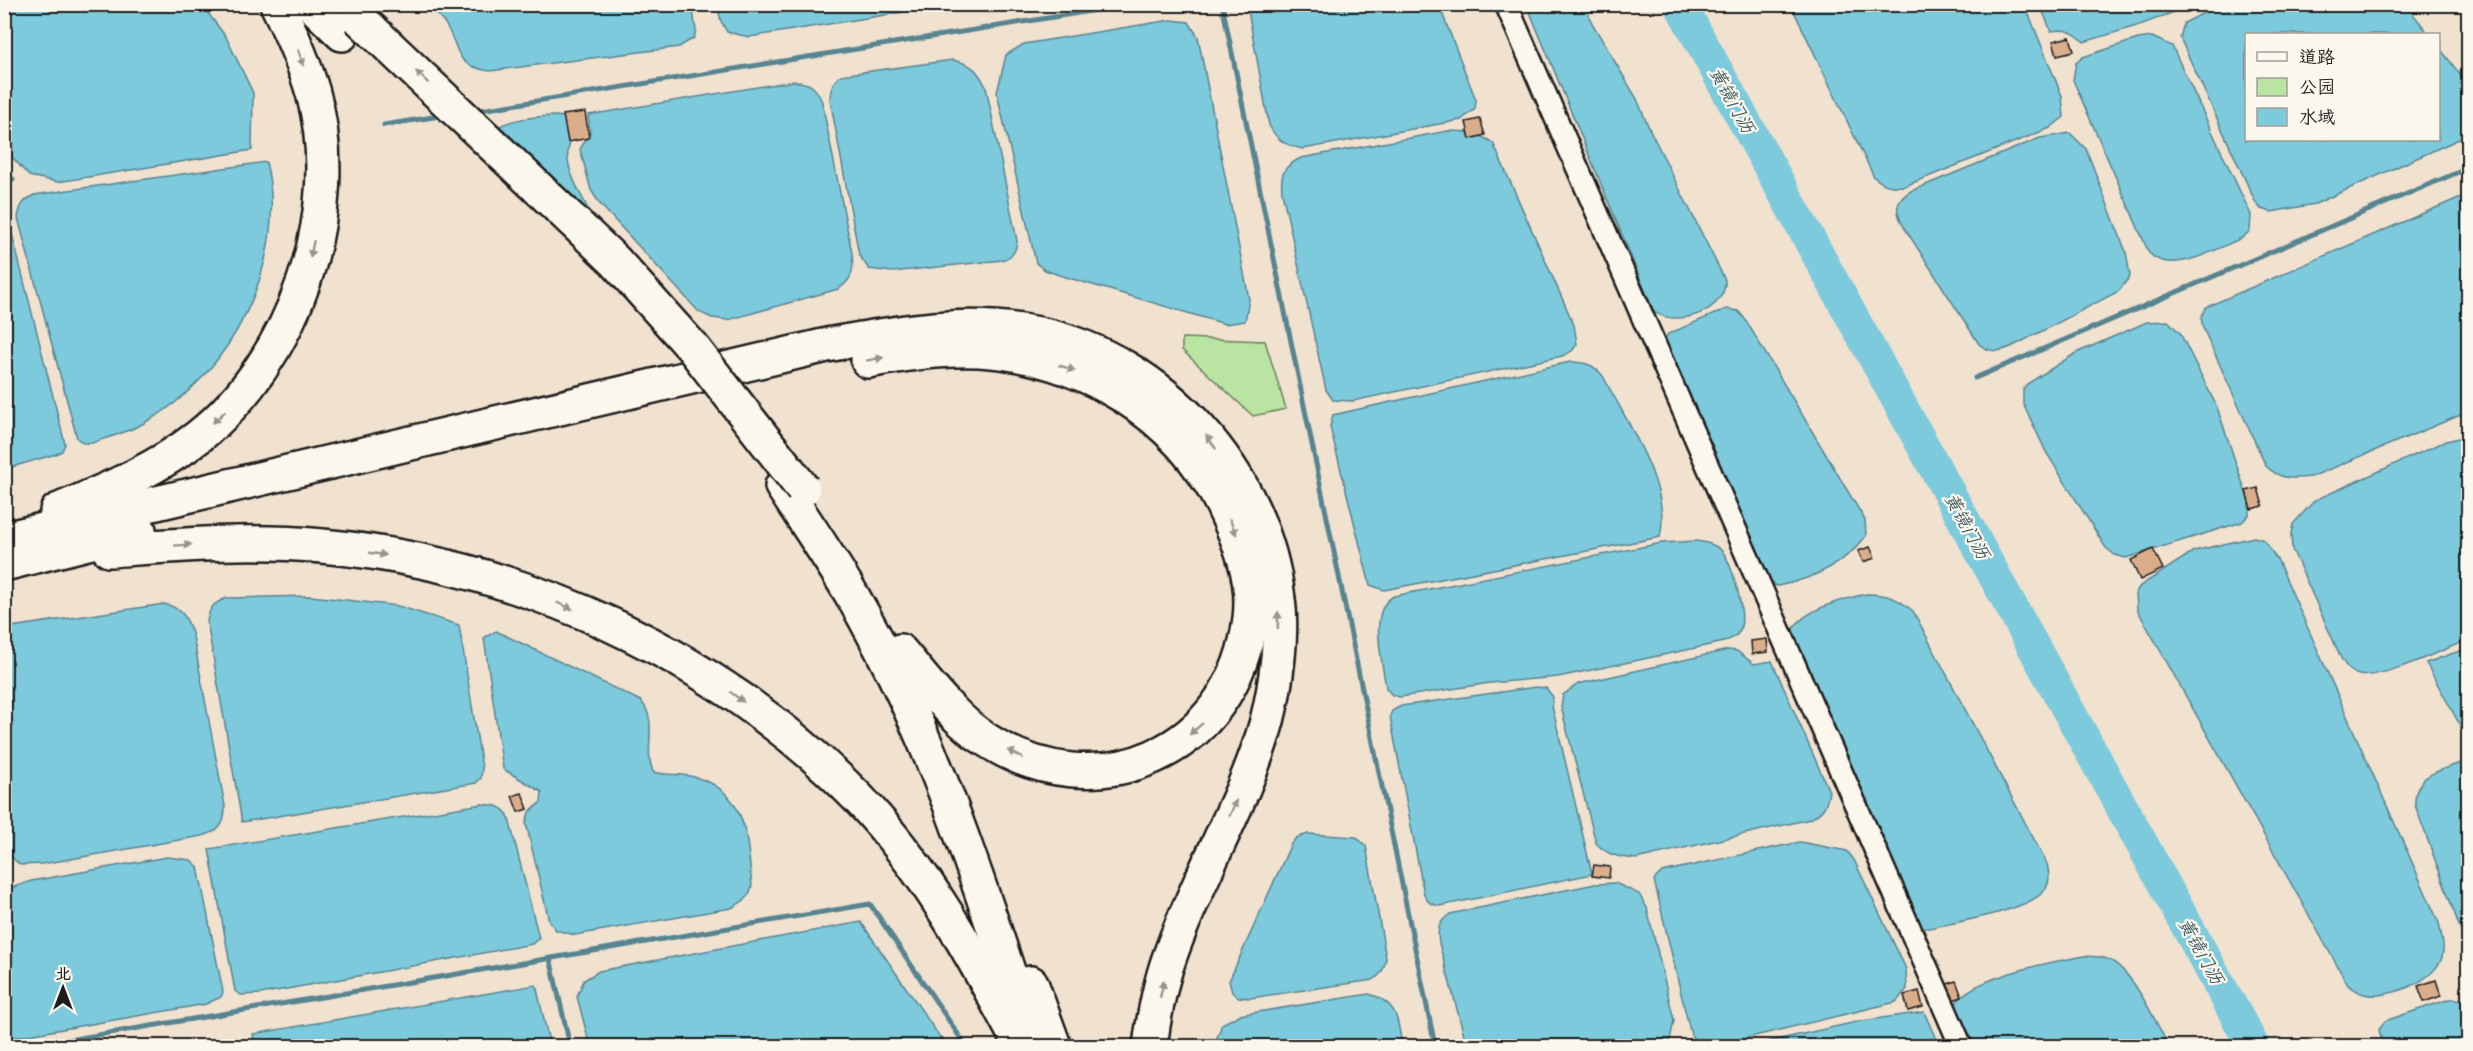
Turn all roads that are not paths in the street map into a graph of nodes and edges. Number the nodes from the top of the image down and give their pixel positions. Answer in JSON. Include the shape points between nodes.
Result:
{"nodes":[{"id":1,"x":277,"y":4,"type":"edge"},
{"id":2,"x":311,"y":4,"type":"edge"},
{"id":3,"x":1506,"y":4,"type":"edge"},
{"id":4,"x":348,"y":18,"type":"edge"},
{"id":5,"x":4,"y":534,"type":"edge"},
{"id":6,"x":4,"y":539,"type":"edge"},
{"id":7,"x":41,"y":556,"type":"junction"},
{"id":8,"x":4,"y":564,"type":"edge"},
{"id":9,"x":900,"y":651,"type":"junction"},
{"id":10,"x":975,"y":846,"type":"junction"},
{"id":11,"x":1022,"y":1047,"type":"edge"},
{"id":12,"x":1033,"y":1047,"type":"edge"},
{"id":13,"x":1054,"y":1047,"type":"edge"},
{"id":14,"x":1150,"y":1047,"type":"edge"},
{"id":15,"x":1961,"y":1047,"type":"edge"}],
"edges":[{"from":1,"to":5,"type":"highway","one_way":true,"via":[[313,94],[320,142],[321,202],[309,266],[290,319],[266,362],[235,403],[197,437],[138,476]]},
{"from":2,"to":4,"type":"highway"},
{"from":3,"to":15,"type":"street"},
{"from":9,"to":4,"type":"highway","one_way":true,"bridge":true,"via":[[803,489],[693,348],[615,261]]},
{"from":4,"to":10,"type":"highway","via":[[648,325],[782,486],[859,608]]},
{"from":14,"to":6,"type":"highway","one_way":true,"via":[[1170,955],[1241,791],[1267,720],[1277,661],[1279,599],[1266,543],[1239,481],[1202,429],[1154,386],[1100,355],[1040,334],[972,326],[912,330],[827,345]]},
{"from":7,"to":8,"type":"highway"},
{"from":7,"to":9,"type":"highway","one_way":true,"via":[[169,522],[814,370],[908,354],[977,350],[1034,357],[1086,375],[1133,401],[1176,436],[1204,473],[1234,529],[1249,569],[1251,615],[1245,651],[1232,684],[1197,730],[1164,754],[1123,768],[1080,771],[1034,764],[984,738],[946,704]]},
{"from":7,"to":11,"type":"highway","one_way":true,"via":[[210,543],[321,546],[427,561],[530,591],[627,633],[719,684],[792,739],[859,799],[914,865],[966,943]]},
{"from":9,"to":10,"type":"highway"},
{"from":10,"to":12,"type":"highway"},
{"from":10,"to":13,"type":"highway"}]}
